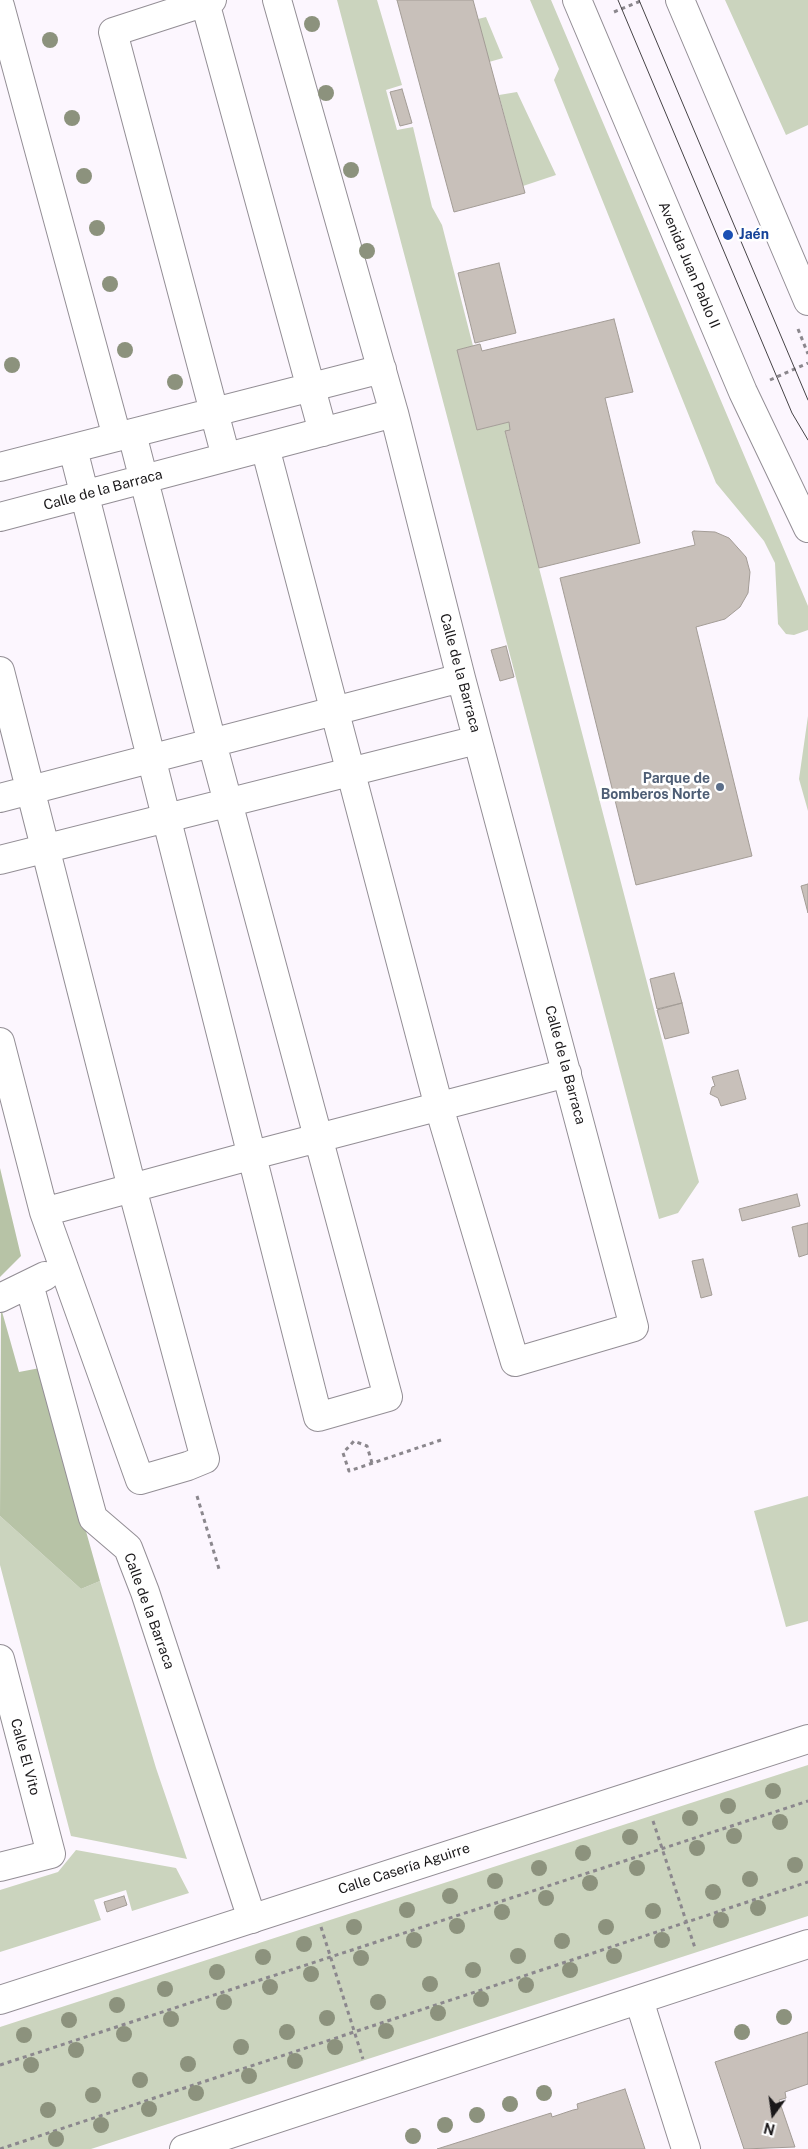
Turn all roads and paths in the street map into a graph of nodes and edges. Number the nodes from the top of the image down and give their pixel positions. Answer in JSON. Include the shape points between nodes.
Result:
{"nodes":[{"id":1,"x":277,"y":0,"type":"edge"},
{"id":2,"x":577,"y":0,"type":"edge"},
{"id":3,"x":643,"y":0,"type":"edge"},
{"id":4,"x":680,"y":0,"type":"edge"},
{"id":5,"x":209,"y":1,"type":"edge"},
{"id":6,"x":0,"y":6,"type":"edge"},
{"id":7,"x":607,"y":16,"type":"dead end"},
{"id":8,"x":808,"y":300,"type":"edge"},
{"id":9,"x":808,"y":363,"type":"edge"},
{"id":10,"x":382,"y":369,"type":"junction"},
{"id":11,"x":764,"y":382,"type":"dead end"},
{"id":12,"x":311,"y":387,"type":"junction"},
{"id":13,"x":214,"y":412,"type":"junction"},
{"id":14,"x":394,"y":413,"type":"junction"},
{"id":15,"x":323,"y":432,"type":"junction"},
{"id":16,"x":124,"y":436,"type":"junction"},
{"id":17,"x":265,"y":447,"type":"junction"},
{"id":18,"x":73,"y":448,"type":"junction"},
{"id":19,"x":226,"y":457,"type":"junction"},
{"id":20,"x":0,"y":468,"type":"edge"},
{"id":21,"x":144,"y":479,"type":"junction"},
{"id":22,"x":86,"y":494,"type":"junction"},
{"id":23,"x":0,"y":517,"type":"edge"},
{"id":24,"x":808,"y":528,"type":"edge"},
{"id":25,"x":0,"y":671,"type":"edge"},
{"id":26,"x":460,"y":678,"type":"junction"},
{"id":27,"x":335,"y":710,"type":"junction"},
{"id":28,"x":477,"y":740,"type":"junction"},
{"id":29,"x":212,"y":743,"type":"junction"},
{"id":30,"x":153,"y":758,"type":"junction"},
{"id":31,"x":351,"y":772,"type":"junction"},
{"id":32,"x":30,"y":790,"type":"junction"},
{"id":33,"x":0,"y":798,"type":"edge"},
{"id":34,"x":228,"y":802,"type":"junction"},
{"id":35,"x":168,"y":818,"type":"junction"},
{"id":36,"x":46,"y":848,"type":"junction"},
{"id":37,"x":0,"y":860,"type":"edge"},
{"id":38,"x":0,"y":1042,"type":"edge"},
{"id":39,"x":567,"y":1073,"type":"junction"},
{"id":40,"x":439,"y":1107,"type":"junction"},
{"id":41,"x":318,"y":1139,"type":"junction"},
{"id":42,"x":252,"y":1155,"type":"junction"},
{"id":43,"x":132,"y":1188,"type":"junction"},
{"id":44,"x":44,"y":1212,"type":"junction"},
{"id":45,"x":64,"y":1266,"type":"junction"},
{"id":46,"x":29,"y":1284,"type":"junction"},
{"id":47,"x":0,"y":1298,"type":"edge"},
{"id":48,"x":444,"y":1439,"type":"dead end"},
{"id":49,"x":372,"y":1463,"type":"junction"},
{"id":50,"x":198,"y":1499,"type":"dead end"},
{"id":51,"x":220,"y":1569,"type":"dead end"},
{"id":52,"x":0,"y":1659,"type":"edge"},
{"id":53,"x":808,"y":1739,"type":"edge"},
{"id":54,"x":808,"y":1801,"type":"edge"},
{"id":55,"x":652,"y":1816,"type":"dead end"},
{"id":56,"x":662,"y":1848,"type":"junction"},
{"id":57,"x":0,"y":1867,"type":"edge"},
{"id":58,"x":808,"y":1882,"type":"edge"},
{"id":59,"x":252,"y":1919,"type":"junction"},
{"id":60,"x":318,"y":1920,"type":"dead end"},
{"id":61,"x":686,"y":1922,"type":"junction"},
{"id":62,"x":808,"y":1944,"type":"edge"},
{"id":63,"x":696,"y":1953,"type":"dead end"},
{"id":64,"x":330,"y":1957,"type":"junction"},
{"id":65,"x":0,"y":2000,"type":"edge"},
{"id":66,"x":639,"y":2000,"type":"junction"},
{"id":67,"x":354,"y":2032,"type":"junction"},
{"id":68,"x":0,"y":2064,"type":"edge"},
{"id":69,"x":364,"y":2066,"type":"dead end"},
{"id":70,"x":0,"y":2149,"type":"edge"},
{"id":71,"x":184,"y":2149,"type":"edge"},
{"id":72,"x":686,"y":2149,"type":"edge"}],
"edges":[{"from":1,"to":10,"type":"main road"},
{"from":2,"to":24,"type":"main road","name":"Avenida Juan Pablo II","via":[[743,392]]},
{"from":3,"to":7,"type":"path"},
{"from":4,"to":8,"type":"main road"},
{"from":5,"to":12,"type":"main road"},
{"from":5,"to":13,"type":"main road","via":[[113,32]]},
{"from":6,"to":16,"type":"main road"},
{"from":9,"to":11,"type":"path"},
{"from":10,"to":12,"type":"main road"},
{"from":10,"to":14,"type":"main road"},
{"from":12,"to":13,"type":"main road"},
{"from":12,"to":15,"type":"main road"},
{"from":13,"to":16,"type":"main road"},
{"from":13,"to":19,"type":"main road"},
{"from":14,"to":15,"type":"main road","name":"Calle de la Barraca"},
{"from":14,"to":26,"type":"main road","name":"Calle de la Barraca"},
{"from":15,"to":17,"type":"main road","name":"Calle de la Barraca"},
{"from":16,"to":18,"type":"main road"},
{"from":16,"to":21,"type":"main road"},
{"from":17,"to":19,"type":"main road","name":"Calle de la Barraca"},
{"from":17,"to":27,"type":"main road"},
{"from":18,"to":20,"type":"main road"},
{"from":18,"to":22,"type":"main road"},
{"from":19,"to":21,"type":"main road","name":"Calle de la Barraca"},
{"from":21,"to":22,"type":"main road","name":"Calle de la Barraca"},
{"from":21,"to":29,"type":"main road"},
{"from":22,"to":23,"type":"main road","name":"Calle de la Barraca"},
{"from":22,"to":30,"type":"main road"},
{"from":25,"to":32,"type":"main road"},
{"from":26,"to":27,"type":"main road"},
{"from":26,"to":28,"type":"main road","name":"Calle de la Barraca"},
{"from":27,"to":29,"type":"main road"},
{"from":27,"to":31,"type":"main road"},
{"from":28,"to":31,"type":"main road"},
{"from":28,"to":39,"type":"main road","name":"Calle de la Barraca"},
{"from":29,"to":30,"type":"main road"},
{"from":29,"to":34,"type":"main road"},
{"from":30,"to":32,"type":"main road"},
{"from":30,"to":35,"type":"main road"},
{"from":31,"to":34,"type":"main road"},
{"from":31,"to":40,"type":"main road"},
{"from":32,"to":33,"type":"main road"},
{"from":32,"to":36,"type":"main road"},
{"from":34,"to":35,"type":"main road"},
{"from":34,"to":41,"type":"main road"},
{"from":35,"to":36,"type":"main road"},
{"from":35,"to":42,"type":"main road"},
{"from":36,"to":37,"type":"main road"},
{"from":36,"to":43,"type":"main road"},
{"from":38,"to":44,"type":"main road"},
{"from":39,"to":40,"type":"main road"},
{"from":39,"to":40,"type":"main road","name":"Calle de la Barraca","via":[[634,1327],[515,1362]]},
{"from":40,"to":41,"type":"main road"},
{"from":41,"to":42,"type":"main road"},
{"from":41,"to":42,"type":"main road","via":[[388,1397],[318,1417]]},
{"from":42,"to":43,"type":"main road"},
{"from":43,"to":44,"type":"main road"},
{"from":43,"to":45,"type":"main road","via":[[206,1459],[140,1480]]},
{"from":44,"to":45,"type":"main road"},
{"from":45,"to":46,"type":"main road"},
{"from":46,"to":47,"type":"main road"},
{"from":46,"to":59,"type":"main road","name":"Calle de la Barraca","via":[[93,1518],[128,1548]]},
{"from":48,"to":49,"type":"path"},
{"from":49,"to":49,"type":"path","via":[[349,1471],[343,1453],[354,1441],[367,1446]]},
{"from":50,"to":51,"type":"path"},
{"from":52,"to":57,"type":"main road","name":"Calle El Vito","via":[[51,1854]]},
{"from":53,"to":59,"type":"main road","name":"Calle Casería Aguirre"},
{"from":54,"to":56,"type":"path"},
{"from":55,"to":56,"type":"path"},
{"from":56,"to":61,"type":"path"},
{"from":56,"to":64,"type":"path"},
{"from":58,"to":61,"type":"path"},
{"from":59,"to":65,"type":"main road","name":"Calle Casería Aguirre"},
{"from":60,"to":64,"type":"path"},
{"from":61,"to":63,"type":"path"},
{"from":61,"to":67,"type":"path"},
{"from":62,"to":66,"type":"main road"},
{"from":64,"to":67,"type":"path"},
{"from":64,"to":68,"type":"path"},
{"from":66,"to":71,"type":"main road"},
{"from":66,"to":72,"type":"main road"},
{"from":67,"to":69,"type":"path"},
{"from":67,"to":70,"type":"path"}]}
